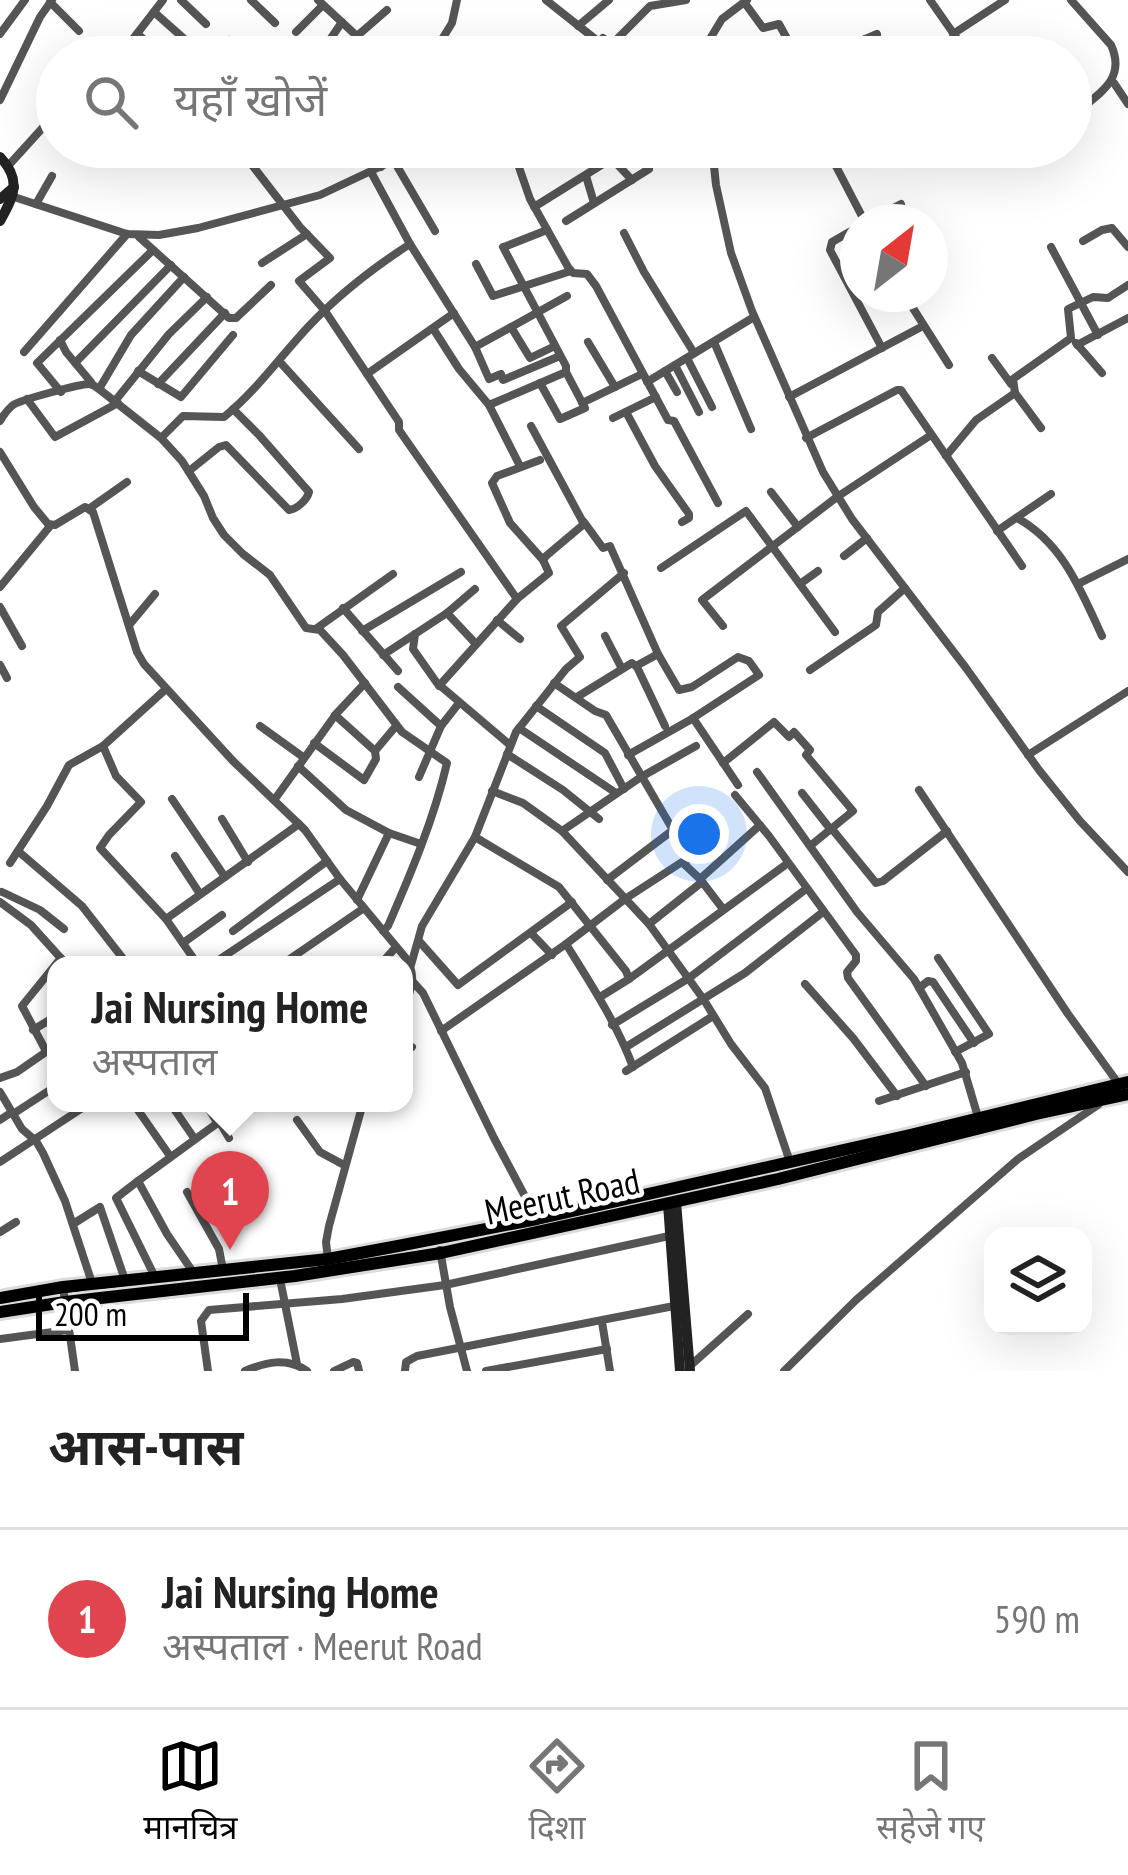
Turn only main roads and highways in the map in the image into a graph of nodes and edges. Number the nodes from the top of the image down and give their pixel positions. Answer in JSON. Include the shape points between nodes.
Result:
{"nodes":[{"id":1,"x":1125,"y":1087,"type":"edge"},
{"id":2,"x":672,"y":1196,"type":"junction"},
{"id":3,"x":195,"y":1280,"type":"junction"},
{"id":4,"x":64,"y":1294,"type":"junction"},
{"id":5,"x":0,"y":1298,"type":"edge"},
{"id":6,"x":0,"y":1312,"type":"edge"}],
"edges":[{"from":1,"to":2,"type":"main road","name":"Meerut Road"},
{"from":1,"to":2,"type":"main road","name":"Meerut Road","via":[[1108,1099],[909,1148]]},
{"from":2,"to":3,"type":"main road","name":"Meerut Road"},
{"from":2,"to":3,"type":"main road","name":"Meerut Road","via":[[441,1253],[279,1277]]},
{"from":3,"to":4,"type":"main road","name":"Meerut Road"},
{"from":3,"to":4,"type":"main road","name":"Meerut Road","via":[[125,1280]]},
{"from":4,"to":5,"type":"main road","name":"Meerut Road"},
{"from":4,"to":6,"type":"main road","name":"Meerut Road"}]}
